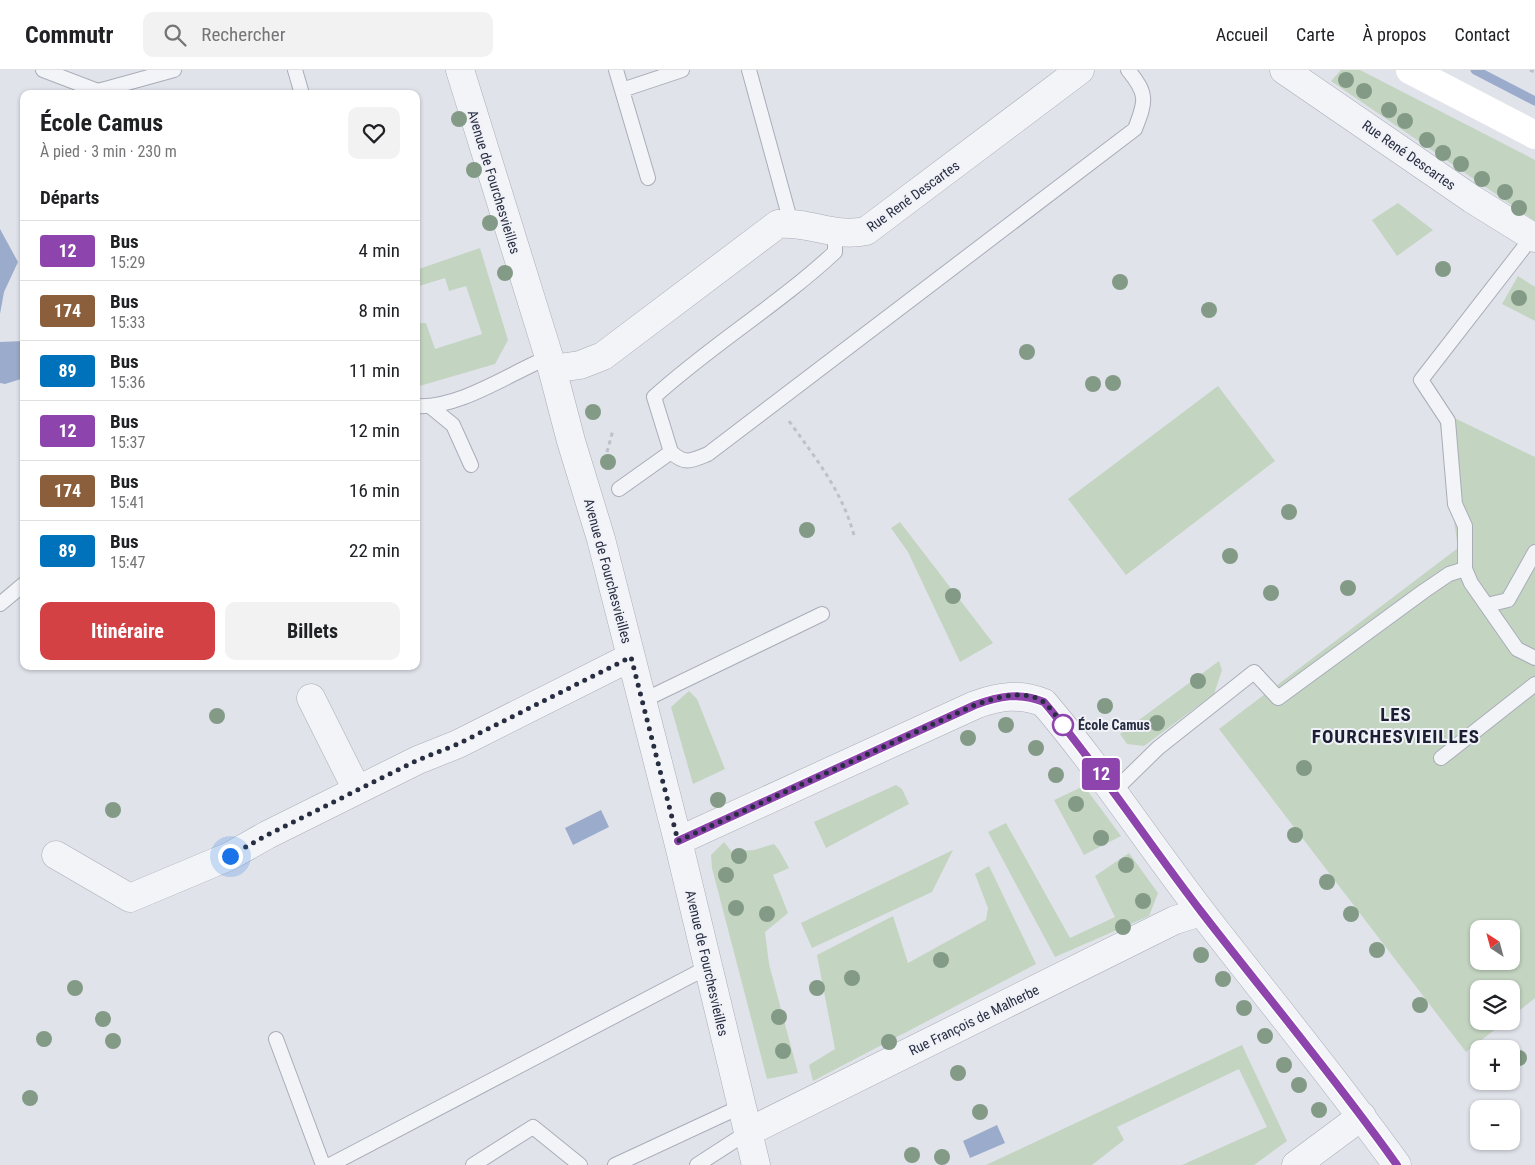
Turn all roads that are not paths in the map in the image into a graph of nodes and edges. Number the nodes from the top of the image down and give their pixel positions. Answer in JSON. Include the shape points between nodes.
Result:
{"nodes":[{"id":1,"x":43,"y":70,"type":"edge"},
{"id":2,"x":174,"y":70,"type":"edge"},
{"id":3,"x":295,"y":70,"type":"edge"},
{"id":4,"x":460,"y":70,"type":"edge"},
{"id":5,"x":616,"y":70,"type":"edge"},
{"id":6,"x":682,"y":70,"type":"edge"},
{"id":7,"x":749,"y":70,"type":"edge"},
{"id":8,"x":1080,"y":70,"type":"edge"},
{"id":9,"x":1128,"y":70,"type":"edge"},
{"id":10,"x":1284,"y":70,"type":"edge"},
{"id":11,"x":1410,"y":70,"type":"edge"},
{"id":12,"x":95,"y":90,"type":"edge"},
{"id":13,"x":102,"y":90,"type":"edge"},
{"id":14,"x":301,"y":90,"type":"edge"},
{"id":15,"x":622,"y":90,"type":"junction"},
{"id":16,"x":1535,"y":135,"type":"edge"},
{"id":17,"x":648,"y":178,"type":"dead end"},
{"id":18,"x":791,"y":223,"type":"junction"},
{"id":19,"x":835,"y":234,"type":"junction"},
{"id":20,"x":1534,"y":238,"type":"edge"},
{"id":21,"x":550,"y":363,"type":"junction"},
{"id":22,"x":420,"y":406,"type":"edge"},
{"id":23,"x":431,"y":407,"type":"junction"},
{"id":24,"x":671,"y":452,"type":"junction"},
{"id":25,"x":471,"y":465,"type":"dead end"},
{"id":26,"x":619,"y":489,"type":"dead end"},
{"id":27,"x":1535,"y":552,"type":"edge"},
{"id":28,"x":1465,"y":569,"type":"junction"},
{"id":29,"x":20,"y":587,"type":"edge"},
{"id":30,"x":0,"y":604,"type":"edge"},
{"id":31,"x":1487,"y":605,"type":"junction"},
{"id":32,"x":822,"y":614,"type":"dead end"},
{"id":33,"x":631,"y":657,"type":"junction"},
{"id":34,"x":1535,"y":658,"type":"edge"},
{"id":35,"x":1535,"y":684,"type":"edge"},
{"id":36,"x":311,"y":698,"type":"dead end"},
{"id":37,"x":642,"y":701,"type":"junction"},
{"id":38,"x":1441,"y":758,"type":"dead end"},
{"id":39,"x":357,"y":790,"type":"junction"},
{"id":40,"x":1114,"y":791,"type":"junction"},
{"id":41,"x":678,"y":841,"type":"junction"},
{"id":42,"x":56,"y":855,"type":"dead end"},
{"id":43,"x":1201,"y":912,"type":"junction"},
{"id":44,"x":708,"y":967,"type":"junction"},
{"id":45,"x":276,"y":1039,"type":"dead end"},
{"id":46,"x":1362,"y":1116,"type":"junction"},
{"id":47,"x":745,"y":1119,"type":"junction"},
{"id":48,"x":323,"y":1165,"type":"edge"},
{"id":49,"x":330,"y":1165,"type":"edge"},
{"id":50,"x":473,"y":1165,"type":"edge"},
{"id":51,"x":580,"y":1165,"type":"edge"},
{"id":52,"x":615,"y":1165,"type":"edge"},
{"id":53,"x":697,"y":1165,"type":"edge"},
{"id":54,"x":756,"y":1165,"type":"edge"},
{"id":55,"x":1296,"y":1165,"type":"edge"},
{"id":56,"x":1397,"y":1165,"type":"edge"}],
"edges":[{"from":1,"to":12,"type":"lane"},
{"from":2,"to":13,"type":"lane"},
{"from":3,"to":14,"type":"lane"},
{"from":4,"to":21,"type":"street","name":"Avenue de Fourchesvieilles"},
{"from":5,"to":15,"type":"lane"},
{"from":6,"to":15,"type":"lane"},
{"from":7,"to":18,"type":"lane"},
{"from":8,"to":19,"type":"street","name":"Rue René Descartes","via":[[866,231]]},
{"from":9,"to":24,"type":"lane","via":[[1142,87],[1143,107],[1135,129],[708,454],[694,460],[680,460]]},
{"from":10,"to":20,"type":"street","name":"Rue René Descartes"},
{"from":11,"to":16,"type":"street"},
{"from":15,"to":17,"type":"lane"},
{"from":18,"to":19,"type":"street","name":"Rue René Descartes"},
{"from":18,"to":21,"type":"street","via":[[778,224],[603,356],[580,365]]},
{"from":19,"to":24,"type":"lane","via":[[835,252],[807,278],[690,365],[654,398]]},
{"from":20,"to":28,"type":"lane","via":[[1421,380],[1448,421],[1455,504],[1465,526]]},
{"from":21,"to":23,"type":"lane"},
{"from":21,"to":33,"type":"street","name":"Avenue de Fourchesvieilles"},
{"from":22,"to":23,"type":"lane"},
{"from":23,"to":25,"type":"lane","via":[[453,425]]},
{"from":24,"to":26,"type":"lane"},
{"from":27,"to":31,"type":"lane","via":[[1508,600]]},
{"from":28,"to":31,"type":"lane"},
{"from":28,"to":40,"type":"lane","via":[[1449,574],[1424,591],[1278,698],[1254,672],[1158,748]]},
{"from":29,"to":30,"type":"lane"},
{"from":31,"to":34,"type":"lane","via":[[1517,649]]},
{"from":32,"to":37,"type":"lane"},
{"from":33,"to":37,"type":"street","name":"Avenue de Fourchesvieilles"},
{"from":33,"to":39,"type":"street","via":[[546,702]]},
{"from":35,"to":38,"type":"lane"},
{"from":36,"to":39,"type":"street"},
{"from":37,"to":41,"type":"street","name":"Avenue de Fourchesvieilles"},
{"from":39,"to":42,"type":"street","via":[[230,856],[130,898]]},
{"from":40,"to":41,"type":"street","via":[[1044,702],[1028,696],[998,696]]},
{"from":40,"to":43,"type":"street"},
{"from":41,"to":44,"type":"street","name":"Avenue de Fourchesvieilles"},
{"from":43,"to":46,"type":"street"},
{"from":43,"to":47,"type":"street","name":"Rue François de Malherbe","via":[[1175,920]]},
{"from":44,"to":47,"type":"street","name":"Avenue de Fourchesvieilles"},
{"from":44,"to":49,"type":"lane"},
{"from":45,"to":48,"type":"lane"},
{"from":46,"to":55,"type":"street"},
{"from":46,"to":56,"type":"street"},
{"from":47,"to":52,"type":"lane"},
{"from":47,"to":53,"type":"lane"},
{"from":47,"to":54,"type":"street","name":"Avenue de Fourchesvieilles"},
{"from":50,"to":51,"type":"lane","via":[[533,1127]]}]}
